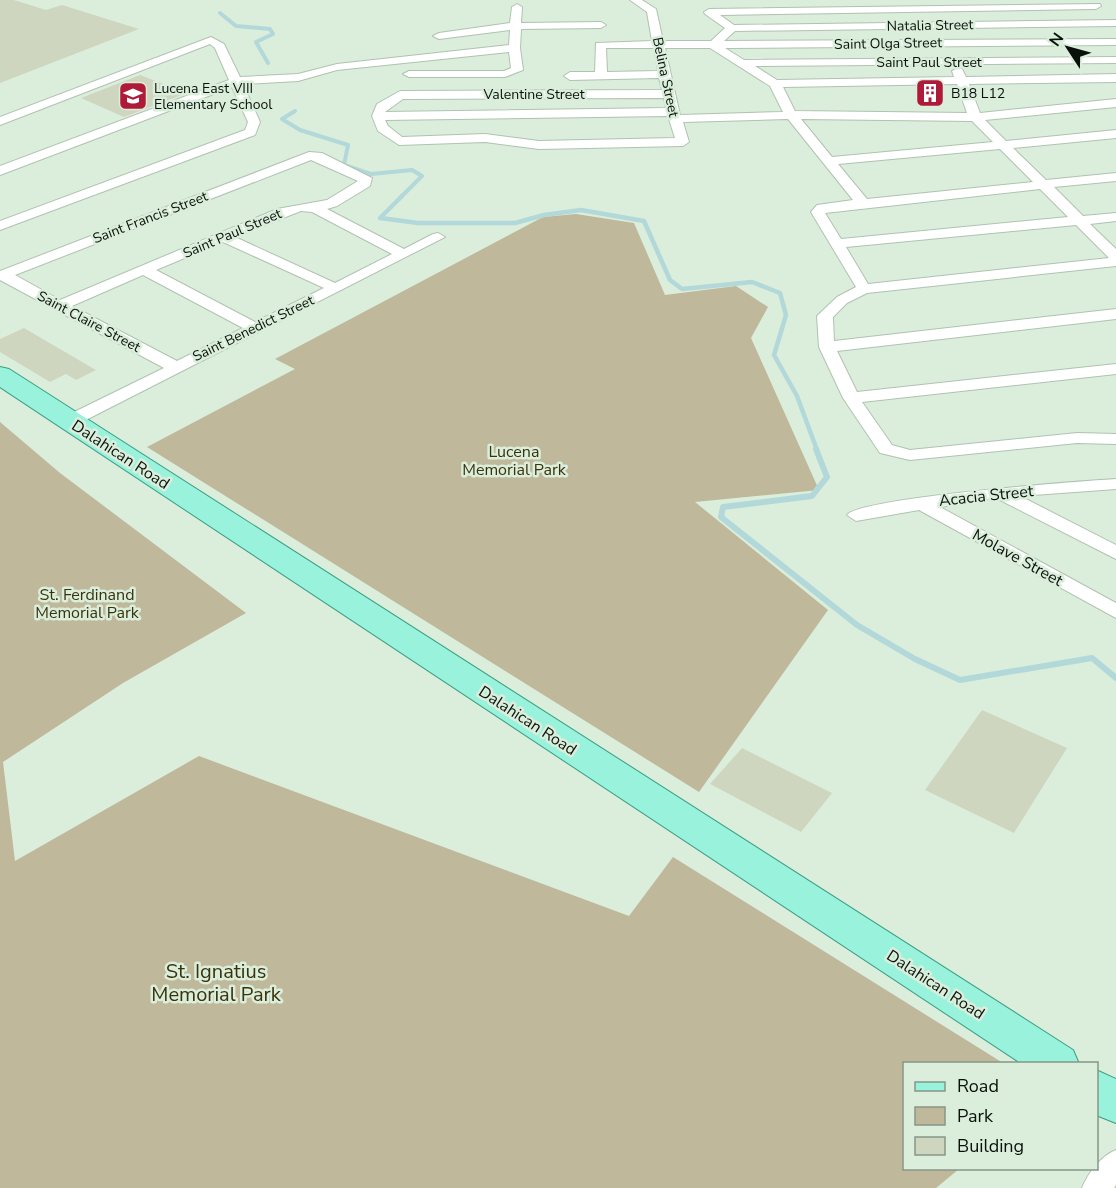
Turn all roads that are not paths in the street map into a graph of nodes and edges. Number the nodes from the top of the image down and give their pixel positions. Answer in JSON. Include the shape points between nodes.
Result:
{"nodes":[{"id":1,"x":635,"y":0,"type":"edge"},
{"id":2,"x":1091,"y":3,"type":"edge"},
{"id":3,"x":935,"y":4,"type":"edge"},
{"id":4,"x":517,"y":8,"type":"dead end"},
{"id":5,"x":1116,"y":18,"type":"edge"},
{"id":6,"x":1116,"y":23,"type":"edge"},
{"id":7,"x":601,"y":25,"type":"dead end"},
{"id":8,"x":942,"y":25,"type":"junction"},
{"id":9,"x":516,"y":26,"type":"junction"},
{"id":10,"x":732,"y":28,"type":"junction"},
{"id":11,"x":439,"y":36,"type":"dead end"},
{"id":12,"x":948,"y":42,"type":"junction"},
{"id":13,"x":1116,"y":42,"type":"edge"},
{"id":14,"x":713,"y":45,"type":"junction"},
{"id":15,"x":659,"y":46,"type":"junction"},
{"id":16,"x":514,"y":48,"type":"junction"},
{"id":17,"x":1116,"y":60,"type":"edge"},
{"id":18,"x":955,"y":62,"type":"junction"},
{"id":19,"x":742,"y":63,"type":"junction"},
{"id":20,"x":409,"y":74,"type":"dead end"},
{"id":21,"x":665,"y":74,"type":"junction"},
{"id":22,"x":601,"y":75,"type":"junction"},
{"id":23,"x":570,"y":76,"type":"dead end"},
{"id":24,"x":1116,"y":78,"type":"edge"},
{"id":25,"x":236,"y":81,"type":"junction"},
{"id":26,"x":961,"y":81,"type":"junction"},
{"id":27,"x":775,"y":84,"type":"junction"},
{"id":28,"x":669,"y":94,"type":"junction"},
{"id":29,"x":1116,"y":103,"type":"edge"},
{"id":30,"x":791,"y":115,"type":"junction"},
{"id":31,"x":378,"y":116,"type":"junction"},
{"id":32,"x":673,"y":116,"type":"junction"},
{"id":33,"x":975,"y":117,"type":"junction"},
{"id":34,"x":0,"y":121,"type":"edge"},
{"id":35,"x":1116,"y":134,"type":"edge"},
{"id":36,"x":1004,"y":146,"type":"junction"},
{"id":37,"x":300,"y":158,"type":"joint"},
{"id":38,"x":829,"y":161,"type":"junction"},
{"id":39,"x":0,"y":171,"type":"edge"},
{"id":40,"x":1116,"y":177,"type":"edge"},
{"id":41,"x":1043,"y":184,"type":"junction"},
{"id":42,"x":863,"y":202,"type":"junction"},
{"id":43,"x":315,"y":208,"type":"junction"},
{"id":44,"x":1116,"y":217,"type":"edge"},
{"id":45,"x":1080,"y":221,"type":"junction"},
{"id":46,"x":0,"y":226,"type":"edge"},
{"id":47,"x":224,"y":237,"type":"junction"},
{"id":48,"x":438,"y":237,"type":"dead end"},
{"id":49,"x":838,"y":243,"type":"junction"},
{"id":50,"x":403,"y":254,"type":"junction"},
{"id":51,"x":1116,"y":257,"type":"edge"},
{"id":52,"x":1116,"y":262,"type":"edge"},
{"id":53,"x":144,"y":270,"type":"junction"},
{"id":54,"x":2,"y":276,"type":"edge"},
{"id":55,"x":335,"y":288,"type":"junction"},
{"id":56,"x":864,"y":289,"type":"junction"},
{"id":57,"x":60,"y":305,"type":"junction"},
{"id":58,"x":1116,"y":314,"type":"edge"},
{"id":59,"x":254,"y":328,"type":"junction"},
{"id":60,"x":827,"y":347,"type":"junction"},
{"id":61,"x":175,"y":367,"type":"junction"},
{"id":62,"x":1116,"y":369,"type":"edge"},
{"id":63,"x":0,"y":375,"type":"edge"},
{"id":64,"x":851,"y":398,"type":"junction"},
{"id":65,"x":70,"y":421,"type":"junction"},
{"id":66,"x":1116,"y":439,"type":"edge"},
{"id":67,"x":1116,"y":484,"type":"edge"},
{"id":68,"x":1091,"y":486,"type":"junction"},
{"id":69,"x":999,"y":492,"type":"junction"},
{"id":70,"x":1116,"y":498,"type":"edge"},
{"id":71,"x":919,"y":503,"type":"junction"},
{"id":72,"x":856,"y":515,"type":"dead end"},
{"id":73,"x":1116,"y":553,"type":"edge"},
{"id":74,"x":1116,"y":611,"type":"edge"},
{"id":75,"x":1055,"y":1062,"type":"edge"},
{"id":76,"x":1098,"y":1091,"type":"edge"},
{"id":77,"x":1116,"y":1103,"type":"edge"},
{"id":78,"x":1116,"y":1163,"type":"edge"},
{"id":79,"x":1096,"y":1188,"type":"edge"}],
"edges":[{"from":1,"to":15,"type":"street","name":"Belina Street","via":[[652,11]]},
{"from":2,"to":3,"type":"street"},
{"from":2,"to":5,"type":"street"},
{"from":3,"to":8,"type":"street"},
{"from":3,"to":10,"type":"street","via":[[709,12]]},
{"from":4,"to":9,"type":"street"},
{"from":6,"to":8,"type":"street","name":"Natalia Street"},
{"from":7,"to":9,"type":"street"},
{"from":8,"to":10,"type":"street","name":"Natalia Street"},
{"from":8,"to":12,"type":"street"},
{"from":9,"to":11,"type":"street"},
{"from":9,"to":16,"type":"street"},
{"from":10,"to":14,"type":"street"},
{"from":12,"to":13,"type":"street","name":"Saint Olga Street"},
{"from":12,"to":14,"type":"street","name":"Saint Olga Street"},
{"from":12,"to":18,"type":"street"},
{"from":14,"to":15,"type":"street","name":"Saint Olga Street"},
{"from":14,"to":19,"type":"street"},
{"from":15,"to":21,"type":"street","name":"Belina Street"},
{"from":15,"to":22,"type":"street","name":"Saint Olga Street","via":[[600,45]]},
{"from":16,"to":20,"type":"street","via":[[519,68],[512,73]]},
{"from":16,"to":25,"type":"street","via":[[336,67],[298,77]]},
{"from":17,"to":18,"type":"street","name":"Saint Paul Street"},
{"from":18,"to":19,"type":"street","name":"Saint Paul Street"},
{"from":18,"to":26,"type":"street"},
{"from":19,"to":27,"type":"street"},
{"from":21,"to":22,"type":"street"},
{"from":21,"to":28,"type":"street","name":"Belina Street"},
{"from":22,"to":23,"type":"street"},
{"from":24,"to":26,"type":"street"},
{"from":25,"to":34,"type":"street","via":[[220,46],[211,40]]},
{"from":25,"to":39,"type":"street"},
{"from":25,"to":46,"type":"street","via":[[254,122],[251,132]]},
{"from":26,"to":27,"type":"street"},
{"from":26,"to":33,"type":"street"},
{"from":27,"to":30,"type":"street"},
{"from":28,"to":31,"type":"street","name":"Valentine Street","via":[[400,95],[381,107]]},
{"from":28,"to":32,"type":"street","name":"Belina Street"},
{"from":29,"to":33,"type":"street"},
{"from":30,"to":32,"type":"street"},
{"from":30,"to":33,"type":"street"},
{"from":30,"to":38,"type":"street"},
{"from":31,"to":32,"type":"street"},
{"from":31,"to":32,"type":"street","name":"Belina Street","via":[[382,128],[399,141],[485,138],[539,145],[683,142]]},
{"from":33,"to":36,"type":"street"},
{"from":35,"to":36,"type":"street"},
{"from":36,"to":38,"type":"street"},
{"from":36,"to":41,"type":"street"},
{"from":37,"to":43,"type":"street","name":"Saint Paul Street","via":[[317,156],[365,178],[365,183],[350,194]]},
{"from":37,"to":54,"type":"street","name":"Saint Francis Street"},
{"from":38,"to":42,"type":"street"},
{"from":40,"to":41,"type":"street"},
{"from":41,"to":42,"type":"street"},
{"from":41,"to":45,"type":"street"},
{"from":42,"to":49,"type":"street","via":[[822,208],[818,212]]},
{"from":43,"to":47,"type":"street","name":"Saint Paul Street","via":[[282,212]]},
{"from":43,"to":50,"type":"street"},
{"from":44,"to":45,"type":"street"},
{"from":45,"to":49,"type":"street"},
{"from":45,"to":51,"type":"street"},
{"from":47,"to":53,"type":"street","name":"Saint Paul Street"},
{"from":47,"to":55,"type":"street"},
{"from":48,"to":50,"type":"street","name":"Saint Benedict Street"},
{"from":49,"to":56,"type":"street"},
{"from":50,"to":55,"type":"street","name":"Saint Benedict Street"},
{"from":52,"to":56,"type":"street"},
{"from":53,"to":57,"type":"street","name":"Saint Paul Street"},
{"from":53,"to":59,"type":"street"},
{"from":54,"to":57,"type":"street","name":"Saint Claire Street"},
{"from":55,"to":59,"type":"street","name":"Saint Benedict Street"},
{"from":56,"to":60,"type":"street","via":[[842,300],[825,316]]},
{"from":57,"to":61,"type":"street","name":"Saint Claire Street"},
{"from":58,"to":60,"type":"street"},
{"from":59,"to":61,"type":"street","name":"Saint Benedict Street"},
{"from":60,"to":64,"type":"street"},
{"from":61,"to":65,"type":"street","name":"Saint Benedict Street"},
{"from":62,"to":64,"type":"street"},
{"from":63,"to":65,"type":"main road","name":"Dalahican Road"},
{"from":64,"to":66,"type":"street","via":[[886,449],[910,455],[1077,438]]},
{"from":65,"to":75,"type":"main road","name":"Dalahican Road"},
{"from":67,"to":68,"type":"street","name":"Acacia Street"},
{"from":68,"to":69,"type":"street","name":"Acacia Street"},
{"from":68,"to":70,"type":"street"},
{"from":69,"to":71,"type":"street","name":"Acacia Street"},
{"from":69,"to":73,"type":"street"},
{"from":71,"to":72,"type":"street","name":"Acacia Street"},
{"from":71,"to":74,"type":"street","name":"Molave Street"},
{"from":76,"to":77,"type":"main road"},
{"from":78,"to":79,"type":"street"}]}
